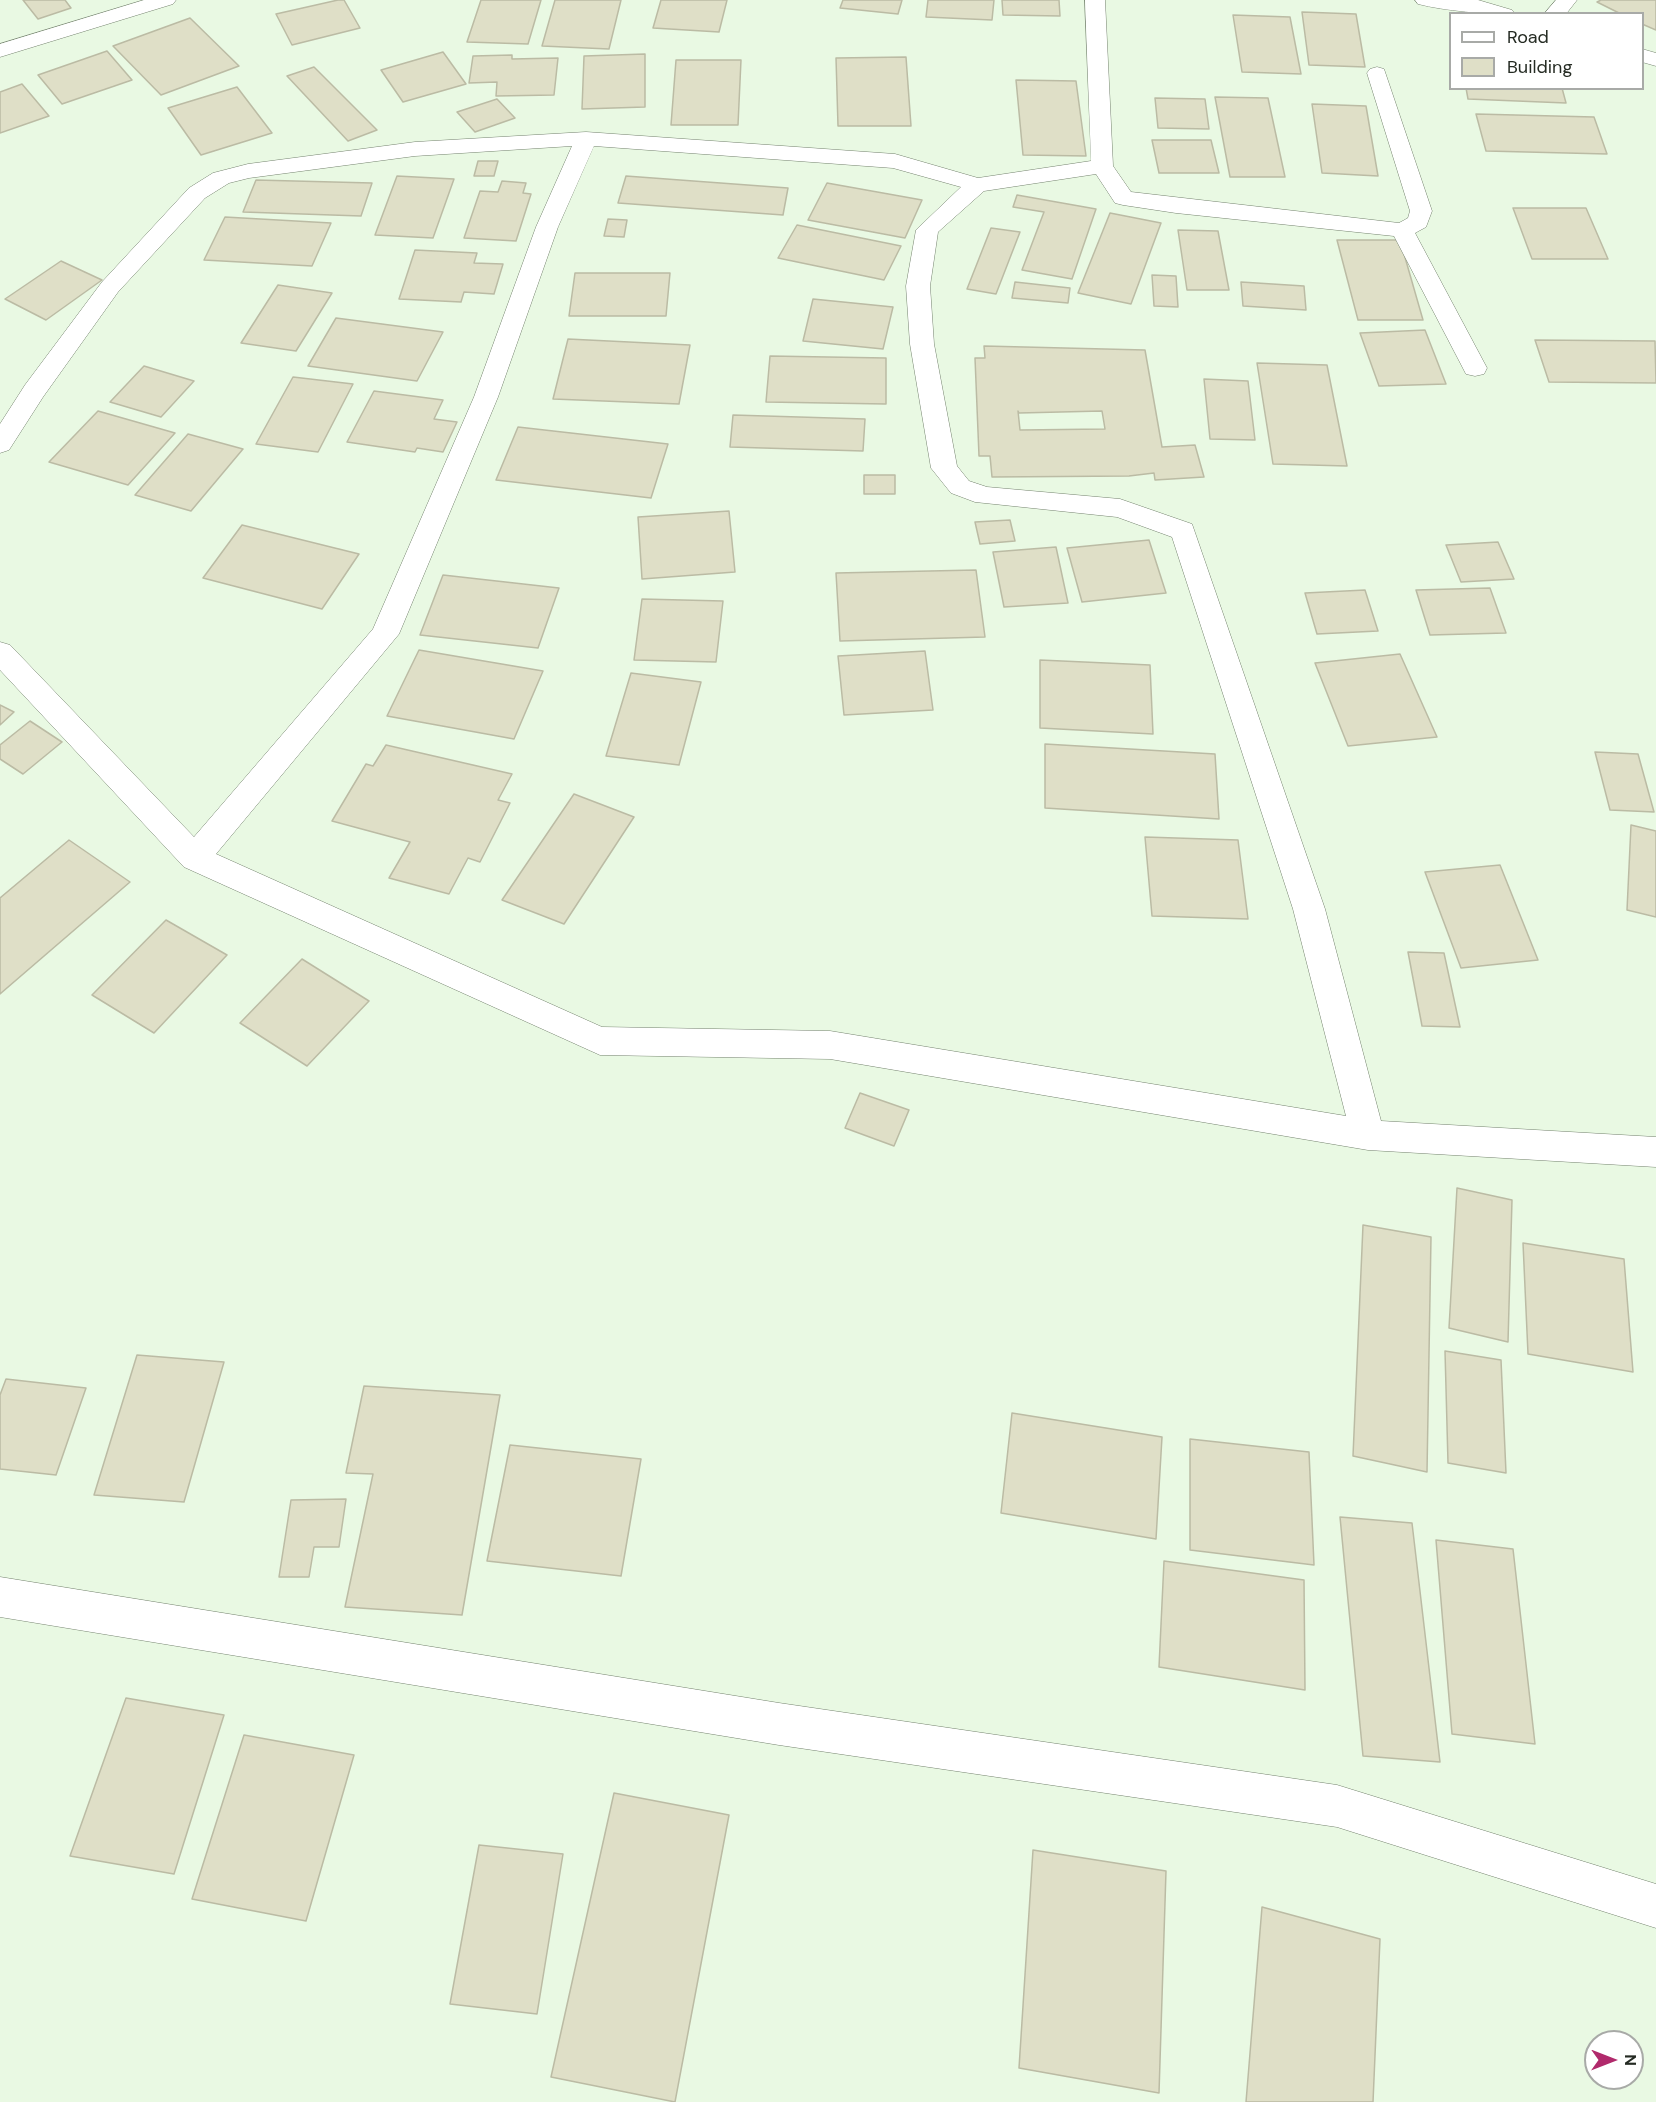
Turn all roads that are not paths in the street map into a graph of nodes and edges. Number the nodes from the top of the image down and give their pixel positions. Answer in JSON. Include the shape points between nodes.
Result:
{"nodes":[{"id":1,"x":166,"y":0,"type":"edge"},
{"id":2,"x":1095,"y":0,"type":"edge"},
{"id":3,"x":1425,"y":0,"type":"edge"},
{"id":4,"x":1567,"y":0,"type":"edge"},
{"id":5,"x":1498,"y":12,"type":"edge"},
{"id":6,"x":1556,"y":12,"type":"edge"},
{"id":7,"x":0,"y":51,"type":"edge"},
{"id":8,"x":1377,"y":73,"type":"dead end"},
{"id":9,"x":586,"y":139,"type":"junction"},
{"id":10,"x":1102,"y":166,"type":"junction"},
{"id":11,"x":977,"y":185,"type":"junction"},
{"id":12,"x":1402,"y":230,"type":"junction"},
{"id":13,"x":1475,"y":368,"type":"dead end"},
{"id":14,"x":0,"y":444,"type":"edge"},
{"id":15,"x":0,"y":652,"type":"edge"},
{"id":16,"x":195,"y":858,"type":"junction"},
{"id":17,"x":1368,"y":1135,"type":"junction"},
{"id":18,"x":1656,"y":1152,"type":"edge"},
{"id":19,"x":0,"y":1597,"type":"edge"},
{"id":20,"x":1656,"y":1906,"type":"edge"}],
"edges":[{"from":1,"to":7,"type":"street"},
{"from":2,"to":10,"type":"street"},
{"from":3,"to":5,"type":"street","via":[[1470,4]]},
{"from":4,"to":6,"type":"street"},
{"from":8,"to":12,"type":"street","via":[[1421,211],[1418,222]]},
{"from":9,"to":11,"type":"street","via":[[896,161]]},
{"from":9,"to":14,"type":"street","via":[[414,149],[221,178],[197,194],[110,287]]},
{"from":9,"to":16,"type":"street","via":[[547,227],[486,397],[385,634]]},
{"from":10,"to":11,"type":"street"},
{"from":10,"to":12,"type":"street","via":[[1123,198]]},
{"from":11,"to":17,"type":"street","via":[[927,230],[918,286],[922,344],[944,468],[960,487],[984,495],[1120,508],[1183,531],[1310,909]]},
{"from":12,"to":13,"type":"street"},
{"from":15,"to":16,"type":"street"},
{"from":16,"to":17,"type":"street","via":[[600,1041],[830,1045]]},
{"from":17,"to":18,"type":"street"},
{"from":19,"to":20,"type":"street","via":[[779,1724],[1337,1806]]}]}
